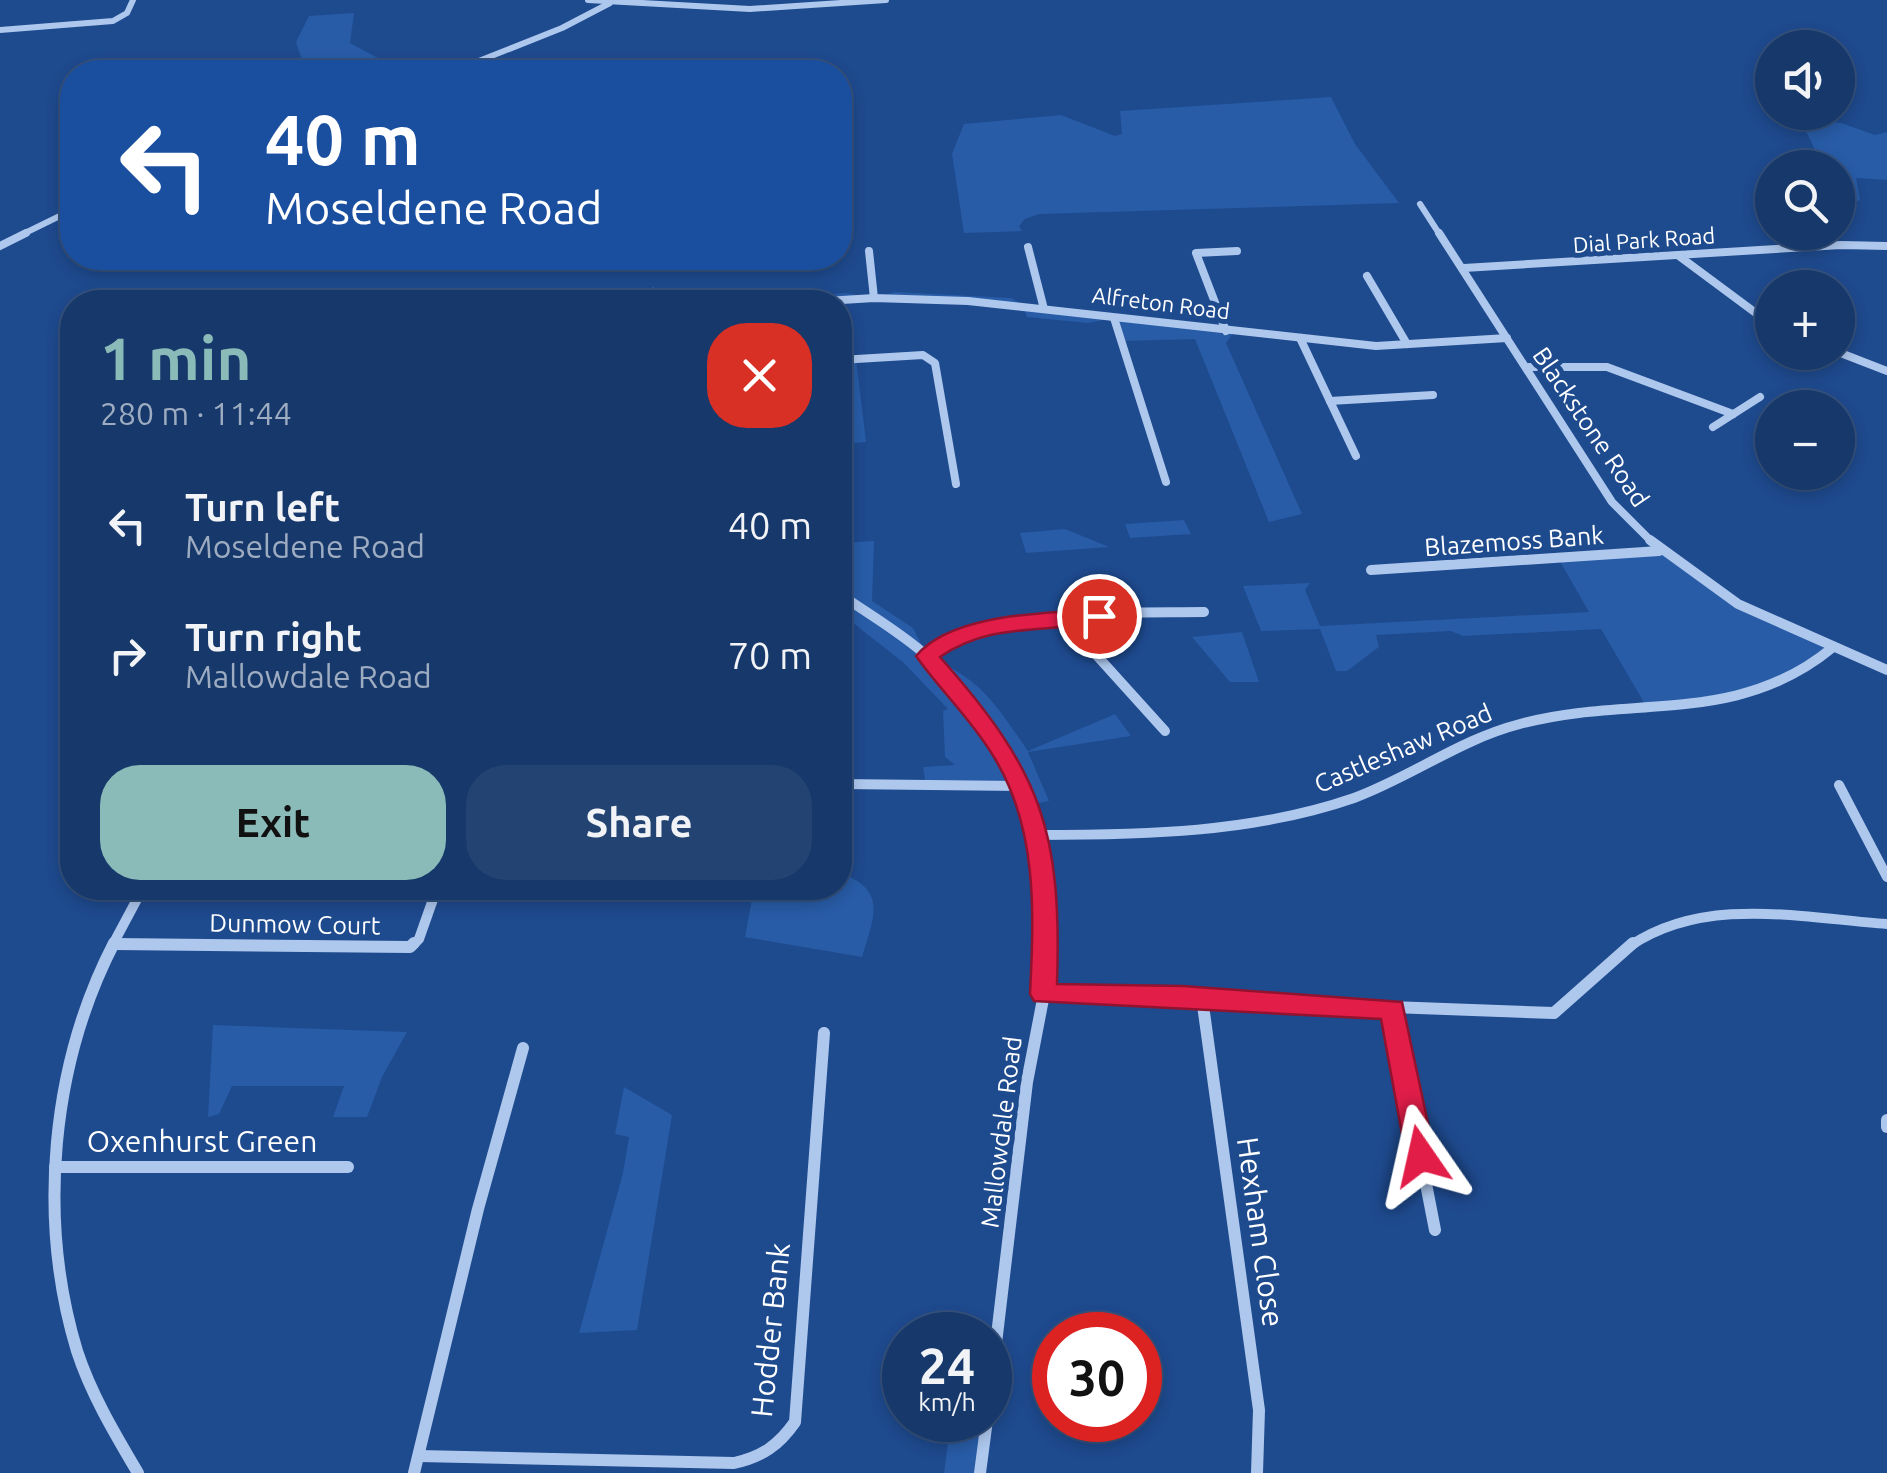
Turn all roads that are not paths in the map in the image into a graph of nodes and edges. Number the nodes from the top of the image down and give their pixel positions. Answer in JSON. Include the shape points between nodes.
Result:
{"nodes":[{"id":1,"x":133,"y":0,"type":"edge"},
{"id":2,"x":588,"y":0,"type":"edge"},
{"id":3,"x":886,"y":0,"type":"edge"},
{"id":4,"x":612,"y":2,"type":"edge"},
{"id":5,"x":0,"y":30,"type":"edge"},
{"id":6,"x":481,"y":60,"type":"edge"},
{"id":7,"x":1420,"y":204,"type":"dead end"},
{"id":8,"x":60,"y":216,"type":"edge"},
{"id":9,"x":0,"y":246,"type":"edge"},
{"id":10,"x":1028,"y":246,"type":"dead end"},
{"id":11,"x":1887,"y":246,"type":"edge"},
{"id":12,"x":869,"y":251,"type":"dead end"},
{"id":13,"x":1237,"y":252,"type":"dead end"},
{"id":14,"x":1678,"y":256,"type":"junction"},
{"id":15,"x":1464,"y":268,"type":"junction"},
{"id":16,"x":1367,"y":276,"type":"dead end"},
{"id":17,"x":874,"y":298,"type":"junction"},
{"id":18,"x":852,"y":299,"type":"edge"},
{"id":19,"x":1044,"y":309,"type":"junction"},
{"id":20,"x":1755,"y":313,"type":"edge"},
{"id":21,"x":1114,"y":318,"type":"junction"},
{"id":22,"x":1226,"y":331,"type":"junction"},
{"id":23,"x":1300,"y":338,"type":"junction"},
{"id":24,"x":1507,"y":338,"type":"junction"},
{"id":25,"x":1407,"y":344,"type":"junction"},
{"id":26,"x":852,"y":359,"type":"edge"},
{"id":27,"x":1855,"y":359,"type":"edge"},
{"id":28,"x":1528,"y":367,"type":"junction"},
{"id":29,"x":1887,"y":371,"type":"edge"},
{"id":30,"x":1433,"y":396,"type":"dead end"},
{"id":31,"x":1755,"y":400,"type":"edge"},
{"id":32,"x":1330,"y":401,"type":"junction"},
{"id":33,"x":1732,"y":414,"type":"junction"},
{"id":34,"x":1713,"y":427,"type":"dead end"},
{"id":35,"x":1356,"y":456,"type":"dead end"},
{"id":36,"x":1166,"y":482,"type":"dead end"},
{"id":37,"x":956,"y":484,"type":"dead end"},
{"id":38,"x":1660,"y":551,"type":"junction"},
{"id":39,"x":1372,"y":570,"type":"dead end"},
{"id":40,"x":852,"y":604,"type":"edge"},
{"id":41,"x":1204,"y":612,"type":"dead end"},
{"id":42,"x":1062,"y":617,"type":"junction"},
{"id":43,"x":1832,"y":648,"type":"junction"},
{"id":44,"x":927,"y":656,"type":"junction"},
{"id":45,"x":1887,"y":670,"type":"edge"},
{"id":46,"x":1165,"y":731,"type":"dead end"},
{"id":47,"x":852,"y":784,"type":"edge"},
{"id":48,"x":1838,"y":785,"type":"dead end"},
{"id":49,"x":1020,"y":786,"type":"junction"},
{"id":50,"x":1038,"y":835,"type":"junction"},
{"id":51,"x":1887,"y":877,"type":"edge"},
{"id":52,"x":137,"y":900,"type":"edge"},
{"id":53,"x":433,"y":900,"type":"edge"},
{"id":54,"x":1887,"y":924,"type":"edge"},
{"id":55,"x":114,"y":944,"type":"junction"},
{"id":56,"x":1044,"y":994,"type":"junction"},
{"id":57,"x":1202,"y":998,"type":"junction"},
{"id":58,"x":1392,"y":1009,"type":"junction"},
{"id":59,"x":824,"y":1033,"type":"dead end"},
{"id":60,"x":522,"y":1048,"type":"dead end"},
{"id":61,"x":56,"y":1167,"type":"junction"},
{"id":62,"x":348,"y":1167,"type":"dead end"},
{"id":63,"x":1435,"y":1230,"type":"dead end"},
{"id":64,"x":999,"y":1312,"type":"edge"},
{"id":65,"x":984,"y":1442,"type":"edge"},
{"id":66,"x":419,"y":1456,"type":"junction"},
{"id":67,"x":138,"y":1473,"type":"edge"},
{"id":68,"x":414,"y":1473,"type":"edge"},
{"id":69,"x":980,"y":1473,"type":"edge"},
{"id":70,"x":1258,"y":1473,"type":"edge"}],
"edges":[{"from":1,"to":5,"type":"street","via":[[113,21]]},
{"from":2,"to":4,"type":"street"},
{"from":3,"to":4,"type":"street","via":[[750,9]]},
{"from":4,"to":6,"type":"street"},
{"from":7,"to":15,"type":"street","name":"Blackstone Road"},
{"from":8,"to":9,"type":"street"},
{"from":10,"to":19,"type":"street"},
{"from":11,"to":14,"type":"street","name":"Dial Park Road"},
{"from":12,"to":17,"type":"street"},
{"from":13,"to":22,"type":"street","via":[[1196,253]]},
{"from":14,"to":15,"type":"street","name":"Dial Park Road"},
{"from":14,"to":20,"type":"street"},
{"from":15,"to":24,"type":"street","name":"Blackstone Road"},
{"from":16,"to":25,"type":"street"},
{"from":17,"to":18,"type":"street","name":"Alfreton Road"},
{"from":17,"to":19,"type":"street","name":"Alfreton Road"},
{"from":19,"to":21,"type":"street","name":"Alfreton Road"},
{"from":21,"to":22,"type":"street","name":"Alfreton Road"},
{"from":21,"to":36,"type":"street"},
{"from":22,"to":23,"type":"street","name":"Alfreton Road"},
{"from":23,"to":25,"type":"street","name":"Alfreton Road"},
{"from":23,"to":32,"type":"street"},
{"from":24,"to":25,"type":"street","name":"Alfreton Road"},
{"from":24,"to":28,"type":"street","name":"Blackstone Road"},
{"from":26,"to":37,"type":"street","via":[[922,355],[935,363]]},
{"from":27,"to":29,"type":"street"},
{"from":28,"to":33,"type":"street","via":[[1607,367]]},
{"from":28,"to":38,"type":"street","name":"Blackstone Road","via":[[1612,502]]},
{"from":30,"to":32,"type":"street"},
{"from":31,"to":33,"type":"street"},
{"from":32,"to":35,"type":"street"},
{"from":33,"to":34,"type":"street"},
{"from":38,"to":39,"type":"street","name":"Blazemoss Bank"},
{"from":38,"to":43,"type":"street","name":"Blackstone Road","via":[[1740,608]]},
{"from":40,"to":44,"type":"street","name":"Mallowdale Road"},
{"from":41,"to":42,"type":"street"},
{"from":42,"to":44,"type":"street","via":[[986,629]]},
{"from":42,"to":46,"type":"street"},
{"from":43,"to":45,"type":"street","name":"Blackstone Road"},
{"from":43,"to":50,"type":"street","name":"Castleshaw Road","via":[[1801,673],[1746,692],[1520,724],[1353,798],[1306,811],[1137,832]]},
{"from":44,"to":49,"type":"street","name":"Mallowdale Road","via":[[970,705]]},
{"from":47,"to":49,"type":"street"},
{"from":48,"to":51,"type":"street"},
{"from":49,"to":50,"type":"street","name":"Mallowdale Road"},
{"from":50,"to":56,"type":"street","name":"Mallowdale Road","via":[[1047,910]]},
{"from":52,"to":55,"type":"street"},
{"from":53,"to":55,"type":"street","name":"Dunmow Court","via":[[410,946]]},
{"from":54,"to":58,"type":"street","via":[[1715,914],[1664,925],[1604,963],[1554,1014]]},
{"from":55,"to":61,"type":"street","via":[[73,1046]]},
{"from":56,"to":57,"type":"street"},
{"from":56,"to":64,"type":"street","name":"Mallowdale Road","via":[[1026,1082]]},
{"from":57,"to":58,"type":"street"},
{"from":57,"to":70,"type":"street","name":"Hexham Close","via":[[1259,1410]]},
{"from":58,"to":63,"type":"street"},
{"from":59,"to":66,"type":"street","name":"Hodder Bank","via":[[796,1422],[780,1446],[734,1464]]},
{"from":60,"to":66,"type":"street"},
{"from":61,"to":62,"type":"street","name":"Oxenhurst Green"},
{"from":61,"to":67,"type":"street","via":[[61,1276],[78,1350]]},
{"from":65,"to":69,"type":"street"},
{"from":66,"to":68,"type":"street"}]}
